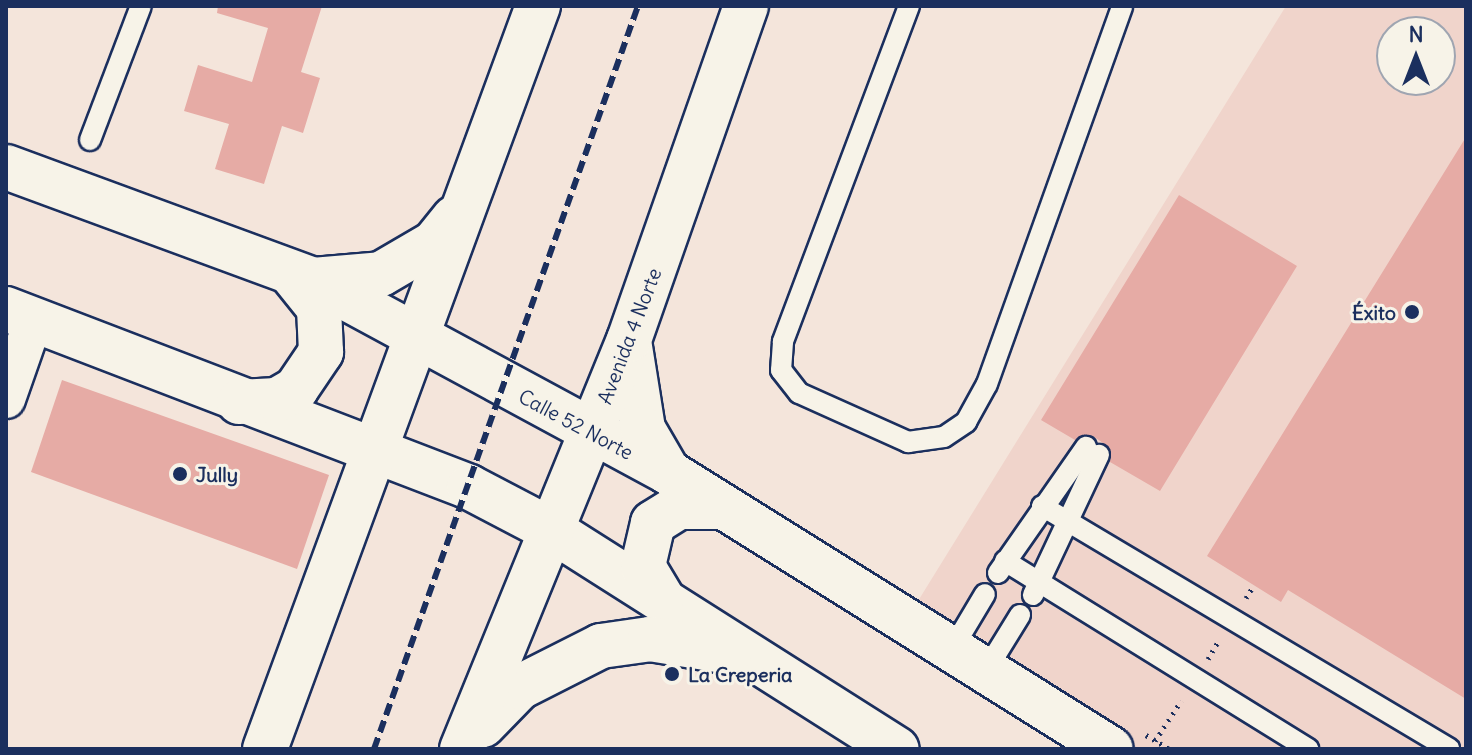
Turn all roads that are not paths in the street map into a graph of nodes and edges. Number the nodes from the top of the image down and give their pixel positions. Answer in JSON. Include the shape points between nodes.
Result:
{"nodes":[{"id":1,"x":141,"y":6,"type":"edge"},
{"id":2,"x":538,"y":6,"type":"edge"},
{"id":3,"x":746,"y":6,"type":"edge"},
{"id":4,"x":909,"y":6,"type":"edge"},
{"id":5,"x":1122,"y":6,"type":"edge"},
{"id":6,"x":90,"y":140,"type":"dead end"},
{"id":7,"x":6,"y":167,"type":"edge"},
{"id":8,"x":467,"y":191,"type":"junction"},
{"id":9,"x":301,"y":276,"type":"junction"},
{"id":10,"x":20,"y":314,"type":"edge"},
{"id":11,"x":415,"y":339,"type":"junction"},
{"id":12,"x":629,"y":340,"type":"junction"},
{"id":13,"x":6,"y":399,"type":"edge"},
{"id":14,"x":233,"y":401,"type":"junction"},
{"id":15,"x":593,"y":430,"type":"junction"},
{"id":16,"x":372,"y":447,"type":"junction"},
{"id":17,"x":668,"y":472,"type":"junction"},
{"id":18,"x":1042,"y":506,"type":"junction"},
{"id":19,"x":709,"y":507,"type":"junction"},
{"id":20,"x":1071,"y":523,"type":"junction"},
{"id":21,"x":553,"y":531,"type":"junction"},
{"id":22,"x":656,"y":589,"type":"junction"},
{"id":23,"x":1037,"y":589,"type":"junction"},
{"id":24,"x":985,"y":594,"type":"dead end"},
{"id":25,"x":1020,"y":615,"type":"dead end"},
{"id":26,"x":749,"y":656,"type":"junction"},
{"id":27,"x":968,"y":661,"type":"junction"},
{"id":28,"x":265,"y":749,"type":"edge"},
{"id":29,"x":463,"y":749,"type":"edge"},
{"id":30,"x":897,"y":749,"type":"edge"},
{"id":31,"x":1111,"y":749,"type":"edge"},
{"id":32,"x":1308,"y":749,"type":"edge"},
{"id":33,"x":1449,"y":749,"type":"edge"}],
"edges":[{"from":1,"to":6,"type":"lane"},
{"from":2,"to":8,"type":"main road"},
{"from":3,"to":12,"type":"main road","name":"Avenida 4 Norte"},
{"from":4,"to":5,"type":"lane","via":[[783,342],[781,370],[799,393],[908,442],[944,437],[966,422],[987,384]]},
{"from":7,"to":9,"type":"main road","name":"Calle 52 Norte"},
{"from":8,"to":9,"type":"main road","via":[[454,219],[409,261],[381,274]]},
{"from":8,"to":11,"type":"main road"},
{"from":9,"to":11,"type":"main road","name":"Calle 52 Norte"},
{"from":9,"to":14,"type":"main road","via":[[319,308],[321,352],[312,373],[277,400]]},
{"from":10,"to":13,"type":"street"},
{"from":10,"to":14,"type":"main road"},
{"from":11,"to":15,"type":"main road","name":"Calle 52 Norte"},
{"from":11,"to":16,"type":"main road"},
{"from":12,"to":15,"type":"main road","name":"Avenida 4 Norte"},
{"from":12,"to":17,"type":"main road","via":[[643,429]]},
{"from":14,"to":16,"type":"main road"},
{"from":15,"to":17,"type":"main road","name":"Calle 52 Norte"},
{"from":15,"to":21,"type":"main road","name":"Avenida 4 Norte"},
{"from":16,"to":21,"type":"main road"},
{"from":16,"to":28,"type":"main road"},
{"from":17,"to":19,"type":"main road","name":"Calle 52 Norte"},
{"from":18,"to":20,"type":"lane"},
{"from":18,"to":20,"type":"lane","via":[[1092,451]]},
{"from":18,"to":23,"type":"lane","via":[[1002,567]]},
{"from":19,"to":22,"type":"main road","via":[[664,513],[645,536]]},
{"from":19,"to":27,"type":"main road","name":"Calle 52 Norte"},
{"from":20,"to":23,"type":"lane"},
{"from":20,"to":33,"type":"lane"},
{"from":21,"to":22,"type":"main road"},
{"from":21,"to":29,"type":"main road","name":"Avenida 4 Norte"},
{"from":22,"to":26,"type":"main road"},
{"from":23,"to":32,"type":"lane"},
{"from":24,"to":27,"type":"lane"},
{"from":25,"to":27,"type":"lane"},
{"from":26,"to":29,"type":"main road","via":[[650,639],[601,646],[520,687]]},
{"from":26,"to":30,"type":"main road"},
{"from":27,"to":31,"type":"main road","name":"Calle 52 Norte"}]}
